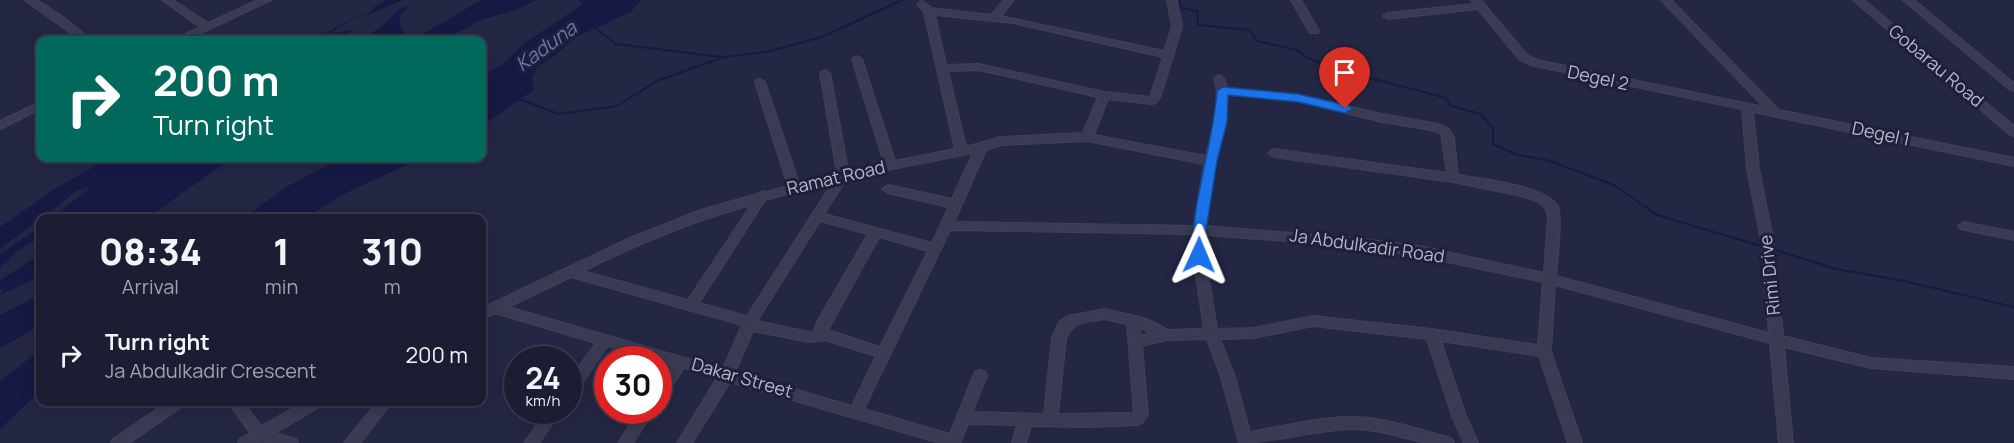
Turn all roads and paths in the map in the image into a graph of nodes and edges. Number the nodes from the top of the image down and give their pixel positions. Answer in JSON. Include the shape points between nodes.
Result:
{"nodes":[{"id":1,"x":30,"y":0,"type":"edge"},
{"id":2,"x":167,"y":0,"type":"edge"},
{"id":3,"x":266,"y":0,"type":"edge"},
{"id":4,"x":1009,"y":0,"type":"edge"},
{"id":5,"x":1172,"y":0,"type":"edge"},
{"id":6,"x":1296,"y":0,"type":"edge"},
{"id":7,"x":1666,"y":0,"type":"edge"},
{"id":8,"x":1858,"y":0,"type":"edge"},
{"id":9,"x":1908,"y":0,"type":"edge"},
{"id":10,"x":1478,"y":3,"type":"edge"},
{"id":11,"x":1388,"y":16,"type":"dead end"},
{"id":12,"x":994,"y":18,"type":"junction"},
{"id":13,"x":207,"y":27,"type":"junction"},
{"id":14,"x":1314,"y":31,"type":"dead end"},
{"id":15,"x":80,"y":36,"type":"edge"},
{"id":16,"x":188,"y":36,"type":"edge"},
{"id":17,"x":1167,"y":55,"type":"junction"},
{"id":18,"x":857,"y":59,"type":"dead end"},
{"id":19,"x":942,"y":68,"type":"junction"},
{"id":20,"x":825,"y":73,"type":"dead end"},
{"id":21,"x":1219,"y":78,"type":"dead end"},
{"id":22,"x":760,"y":82,"type":"dead end"},
{"id":23,"x":2014,"y":88,"type":"edge"},
{"id":24,"x":1223,"y":91,"type":"junction"},
{"id":25,"x":1104,"y":95,"type":"junction"},
{"id":26,"x":36,"y":107,"type":"edge"},
{"id":27,"x":1747,"y":108,"type":"junction"},
{"id":28,"x":1776,"y":113,"type":"junction"},
{"id":29,"x":0,"y":125,"type":"edge"},
{"id":30,"x":2014,"y":132,"type":"edge"},
{"id":31,"x":1087,"y":137,"type":"junction"},
{"id":32,"x":981,"y":148,"type":"junction"},
{"id":33,"x":961,"y":152,"type":"junction"},
{"id":34,"x":1274,"y":153,"type":"dead end"},
{"id":35,"x":1210,"y":161,"type":"junction"},
{"id":36,"x":2014,"y":162,"type":"edge"},
{"id":37,"x":890,"y":164,"type":"junction"},
{"id":38,"x":843,"y":175,"type":"junction"},
{"id":39,"x":1452,"y":178,"type":"junction"},
{"id":40,"x":794,"y":187,"type":"junction"},
{"id":41,"x":888,"y":189,"type":"dead end"},
{"id":42,"x":763,"y":195,"type":"junction"},
{"id":43,"x":956,"y":204,"type":"junction"},
{"id":44,"x":816,"y":216,"type":"junction"},
{"id":45,"x":946,"y":226,"type":"junction"},
{"id":46,"x":1964,"y":226,"type":"dead end"},
{"id":47,"x":1199,"y":230,"type":"junction"},
{"id":48,"x":876,"y":232,"type":"junction"},
{"id":49,"x":2014,"y":236,"type":"edge"},
{"id":50,"x":935,"y":248,"type":"junction"},
{"id":51,"x":570,"y":273,"type":"junction"},
{"id":52,"x":1550,"y":279,"type":"junction"},
{"id":53,"x":691,"y":305,"type":"junction"},
{"id":54,"x":488,"y":311,"type":"edge"},
{"id":55,"x":1133,"y":321,"type":"junction"},
{"id":56,"x":750,"y":324,"type":"junction"},
{"id":57,"x":1211,"y":333,"type":"junction"},
{"id":58,"x":1432,"y":334,"type":"junction"},
{"id":59,"x":1166,"y":335,"type":"junction"},
{"id":60,"x":825,"y":336,"type":"junction"},
{"id":61,"x":1777,"y":340,"type":"junction"},
{"id":62,"x":605,"y":341,"type":"junction"},
{"id":63,"x":1136,"y":342,"type":"junction"},
{"id":64,"x":1544,"y":351,"type":"junction"},
{"id":65,"x":882,"y":353,"type":"junction"},
{"id":66,"x":682,"y":361,"type":"junction"},
{"id":67,"x":582,"y":373,"type":"edge"},
{"id":68,"x":2014,"y":373,"type":"edge"},
{"id":69,"x":727,"y":374,"type":"junction"},
{"id":70,"x":672,"y":375,"type":"edge"},
{"id":71,"x":980,"y":376,"type":"dead end"},
{"id":72,"x":172,"y":406,"type":"edge"},
{"id":73,"x":238,"y":406,"type":"edge"},
{"id":74,"x":309,"y":406,"type":"edge"},
{"id":75,"x":382,"y":406,"type":"edge"},
{"id":76,"x":856,"y":411,"type":"junction"},
{"id":77,"x":964,"y":418,"type":"junction"},
{"id":78,"x":1026,"y":420,"type":"junction"},
{"id":79,"x":1050,"y":420,"type":"junction"},
{"id":80,"x":545,"y":424,"type":"edge"},
{"id":81,"x":638,"y":424,"type":"edge"},
{"id":82,"x":259,"y":434,"type":"junction"},
{"id":83,"x":1246,"y":441,"type":"edge"},
{"id":84,"x":953,"y":442,"type":"edge"},
{"id":85,"x":118,"y":443,"type":"edge"},
{"id":86,"x":245,"y":443,"type":"edge"},
{"id":87,"x":291,"y":443,"type":"edge"},
{"id":88,"x":351,"y":443,"type":"edge"},
{"id":89,"x":531,"y":443,"type":"edge"},
{"id":90,"x":625,"y":443,"type":"edge"},
{"id":91,"x":684,"y":443,"type":"edge"},
{"id":92,"x":1019,"y":443,"type":"edge"},
{"id":93,"x":1447,"y":443,"type":"edge"},
{"id":94,"x":1471,"y":443,"type":"edge"},
{"id":95,"x":1575,"y":443,"type":"edge"},
{"id":96,"x":1786,"y":443,"type":"edge"}],
"edges":[{"from":1,"to":15,"type":"street"},
{"from":2,"to":13,"type":"street"},
{"from":3,"to":13,"type":"street"},
{"from":4,"to":12,"type":"street"},
{"from":5,"to":17,"type":"street","via":[[1177,27]]},
{"from":6,"to":14,"type":"street"},
{"from":7,"to":28,"type":"street"},
{"from":8,"to":30,"type":"street","name":"Gobarau Road"},
{"from":9,"to":23,"type":"street"},
{"from":10,"to":11,"type":"street"},
{"from":10,"to":27,"type":"street","name":"Degel 2","via":[[1523,57],[1534,63]]},
{"from":12,"to":17,"type":"street"},
{"from":12,"to":19,"type":"street","via":[[926,7]]},
{"from":13,"to":16,"type":"street"},
{"from":17,"to":25,"type":"street","via":[[1152,100]]},
{"from":18,"to":37,"type":"street"},
{"from":19,"to":25,"type":"street","via":[[980,67]]},
{"from":19,"to":33,"type":"street"},
{"from":20,"to":38,"type":"street"},
{"from":21,"to":24,"type":"street"},
{"from":22,"to":40,"type":"street"},
{"from":24,"to":35,"type":"street","via":[[1221,122]]},
{"from":24,"to":39,"type":"street","via":[[1298,98],[1434,127],[1448,138]]},
{"from":25,"to":31,"type":"street"},
{"from":26,"to":29,"type":"street"},
{"from":27,"to":28,"type":"street","name":"Degel 1"},
{"from":27,"to":61,"type":"street","name":"Rimi Drive"},
{"from":28,"to":36,"type":"street","name":"Degel 1"},
{"from":31,"to":32,"type":"street","name":"Ramat Road","via":[[1000,141]]},
{"from":31,"to":35,"type":"street","name":"Ramat Road"},
{"from":32,"to":33,"type":"street","name":"Ramat Road"},
{"from":32,"to":43,"type":"street"},
{"from":33,"to":37,"type":"street","name":"Ramat Road"},
{"from":34,"to":39,"type":"street"},
{"from":35,"to":47,"type":"street"},
{"from":37,"to":38,"type":"street","name":"Ramat Road"},
{"from":38,"to":40,"type":"street","name":"Ramat Road"},
{"from":38,"to":44,"type":"street"},
{"from":39,"to":52,"type":"street","via":[[1523,192],[1552,207]]},
{"from":40,"to":42,"type":"street","name":"Ramat Road"},
{"from":41,"to":43,"type":"street"},
{"from":42,"to":51,"type":"street","name":"Ramat Road","via":[[660,229]]},
{"from":42,"to":53,"type":"street"},
{"from":43,"to":45,"type":"street"},
{"from":44,"to":48,"type":"street"},
{"from":44,"to":56,"type":"street"},
{"from":45,"to":47,"type":"street","name":"Ja Abdulkadir Road"},
{"from":45,"to":50,"type":"street"},
{"from":46,"to":49,"type":"street"},
{"from":47,"to":52,"type":"street","name":"Ja Abdulkadir Road","via":[[1419,251]]},
{"from":47,"to":57,"type":"street"},
{"from":48,"to":50,"type":"street"},
{"from":48,"to":60,"type":"street","via":[[822,326]]},
{"from":50,"to":65,"type":"street"},
{"from":51,"to":53,"type":"street"},
{"from":51,"to":54,"type":"street","name":"Ramat Road"},
{"from":52,"to":61,"type":"street","name":"Ja Abdulkadir Road"},
{"from":52,"to":64,"type":"street"},
{"from":53,"to":56,"type":"street"},
{"from":54,"to":62,"type":"street","name":"Dakar Street"},
{"from":55,"to":59,"type":"street"},
{"from":55,"to":63,"type":"street"},
{"from":55,"to":79,"type":"street","via":[[1105,314],[1065,325],[1059,338]]},
{"from":56,"to":60,"type":"street","via":[[809,337]]},
{"from":56,"to":69,"type":"street"},
{"from":57,"to":58,"type":"street","via":[[1254,333],[1313,321]]},
{"from":57,"to":59,"type":"street"},
{"from":57,"to":83,"type":"street"},
{"from":58,"to":64,"type":"street"},
{"from":58,"to":94,"type":"street"},
{"from":59,"to":63,"type":"street"},
{"from":60,"to":65,"type":"street"},
{"from":61,"to":68,"type":"street","name":"Ja Abdulkadir Road","via":[[1871,363]]},
{"from":61,"to":96,"type":"street","name":"Rimi Drive"},
{"from":62,"to":66,"type":"street","name":"Dakar Street"},
{"from":62,"to":67,"type":"street"},
{"from":63,"to":79,"type":"street","via":[[1141,415],[1137,419]]},
{"from":64,"to":95,"type":"street"},
{"from":65,"to":76,"type":"street"},
{"from":66,"to":69,"type":"street","name":"Dakar Street"},
{"from":66,"to":70,"type":"street"},
{"from":69,"to":76,"type":"street","name":"Dakar Street"},
{"from":69,"to":91,"type":"street"},
{"from":71,"to":77,"type":"street"},
{"from":72,"to":85,"type":"street"},
{"from":73,"to":82,"type":"street"},
{"from":74,"to":82,"type":"street"},
{"from":75,"to":88,"type":"street"},
{"from":76,"to":84,"type":"street","name":"Dakar Street"},
{"from":77,"to":78,"type":"street"},
{"from":77,"to":84,"type":"street"},
{"from":78,"to":79,"type":"street"},
{"from":78,"to":92,"type":"street"},
{"from":80,"to":89,"type":"street"},
{"from":81,"to":90,"type":"street"},
{"from":82,"to":86,"type":"street"},
{"from":82,"to":87,"type":"street"},
{"from":83,"to":93,"type":"street","via":[[1328,424],[1358,423]]}]}
